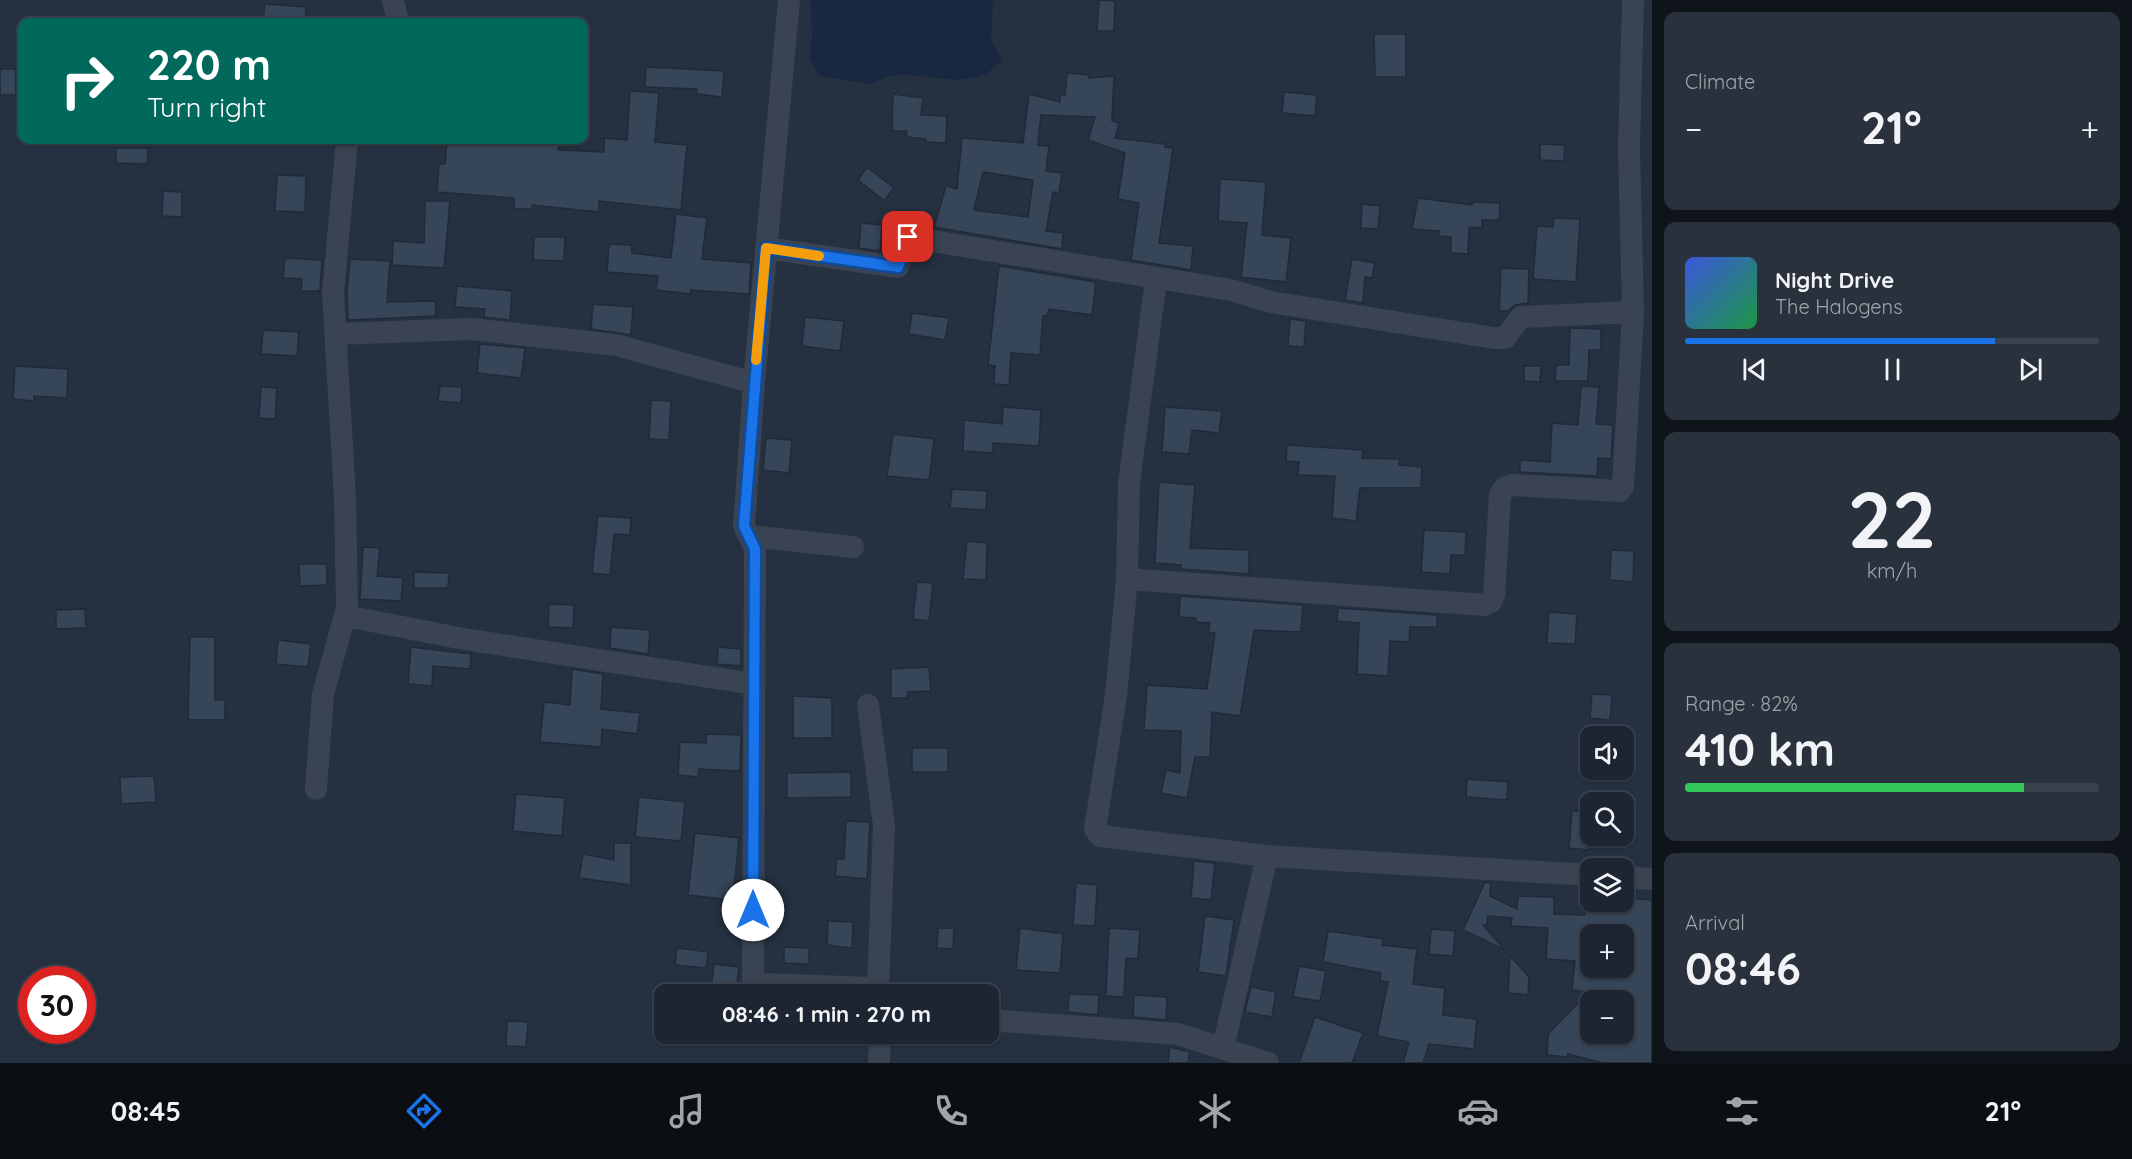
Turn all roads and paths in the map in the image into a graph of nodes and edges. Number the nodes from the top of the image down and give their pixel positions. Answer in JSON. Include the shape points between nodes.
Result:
{"nodes":[{"id":1,"x":393,"y":0,"type":"edge"},
{"id":2,"x":789,"y":0,"type":"edge"},
{"id":3,"x":1633,"y":0,"type":"edge"},
{"id":4,"x":397,"y":18,"type":"edge"},
{"id":5,"x":347,"y":144,"type":"edge"},
{"id":6,"x":766,"y":248,"type":"junction"},
{"id":7,"x":1156,"y":280,"type":"junction"},
{"id":8,"x":1633,"y":312,"type":"junction"},
{"id":9,"x":337,"y":334,"type":"junction"},
{"id":10,"x":754,"y":383,"type":"junction"},
{"id":11,"x":749,"y":536,"type":"junction"},
{"id":12,"x":853,"y":547,"type":"dead end"},
{"id":13,"x":1127,"y":579,"type":"junction"},
{"id":14,"x":346,"y":616,"type":"junction"},
{"id":15,"x":754,"y":684,"type":"junction"},
{"id":16,"x":868,"y":705,"type":"dead end"},
{"id":17,"x":316,"y":789,"type":"dead end"},
{"id":18,"x":1267,"y":856,"type":"junction"},
{"id":19,"x":1580,"y":874,"type":"edge"},
{"id":20,"x":1634,"y":878,"type":"edge"},
{"id":21,"x":1652,"y":879,"type":"edge"},
{"id":22,"x":762,"y":984,"type":"edge"},
{"id":23,"x":880,"y":984,"type":"edge"},
{"id":24,"x":999,"y":1021,"type":"edge"},
{"id":25,"x":880,"y":1044,"type":"edge"},
{"id":26,"x":1222,"y":1048,"type":"junction"},
{"id":27,"x":879,"y":1063,"type":"edge"},
{"id":28,"x":1268,"y":1063,"type":"edge"}],
"edges":[{"from":1,"to":4,"type":"street"},
{"from":2,"to":6,"type":"street"},
{"from":3,"to":8,"type":"street","via":[[1629,148]]},
{"from":5,"to":9,"type":"street","via":[[333,293]]},
{"from":6,"to":7,"type":"street","via":[[898,267],[908,237]]},
{"from":6,"to":10,"type":"street"},
{"from":7,"to":8,"type":"street","via":[[1494,338],[1505,338],[1521,317]]},
{"from":7,"to":13,"type":"street","via":[[1129,483]]},
{"from":8,"to":13,"type":"street","via":[[1623,487],[1616,492],[1513,485],[1504,488],[1500,495],[1491,602]]},
{"from":9,"to":10,"type":"street","via":[[471,329],[604,344]]},
{"from":9,"to":14,"type":"street"},
{"from":10,"to":11,"type":"street","via":[[744,526]]},
{"from":11,"to":12,"type":"street"},
{"from":11,"to":15,"type":"street","via":[[755,549]]},
{"from":13,"to":18,"type":"street","via":[[1116,695],[1095,829],[1100,836]]},
{"from":14,"to":15,"type":"street","via":[[464,639]]},
{"from":14,"to":17,"type":"street","via":[[323,694]]},
{"from":15,"to":22,"type":"street","via":[[753,978]]},
{"from":16,"to":23,"type":"street","via":[[884,825]]},
{"from":18,"to":19,"type":"street"},
{"from":18,"to":26,"type":"street"},
{"from":20,"to":21,"type":"street"},
{"from":24,"to":26,"type":"street","via":[[1178,1034]]},
{"from":25,"to":27,"type":"street"},
{"from":26,"to":28,"type":"street"}]}
